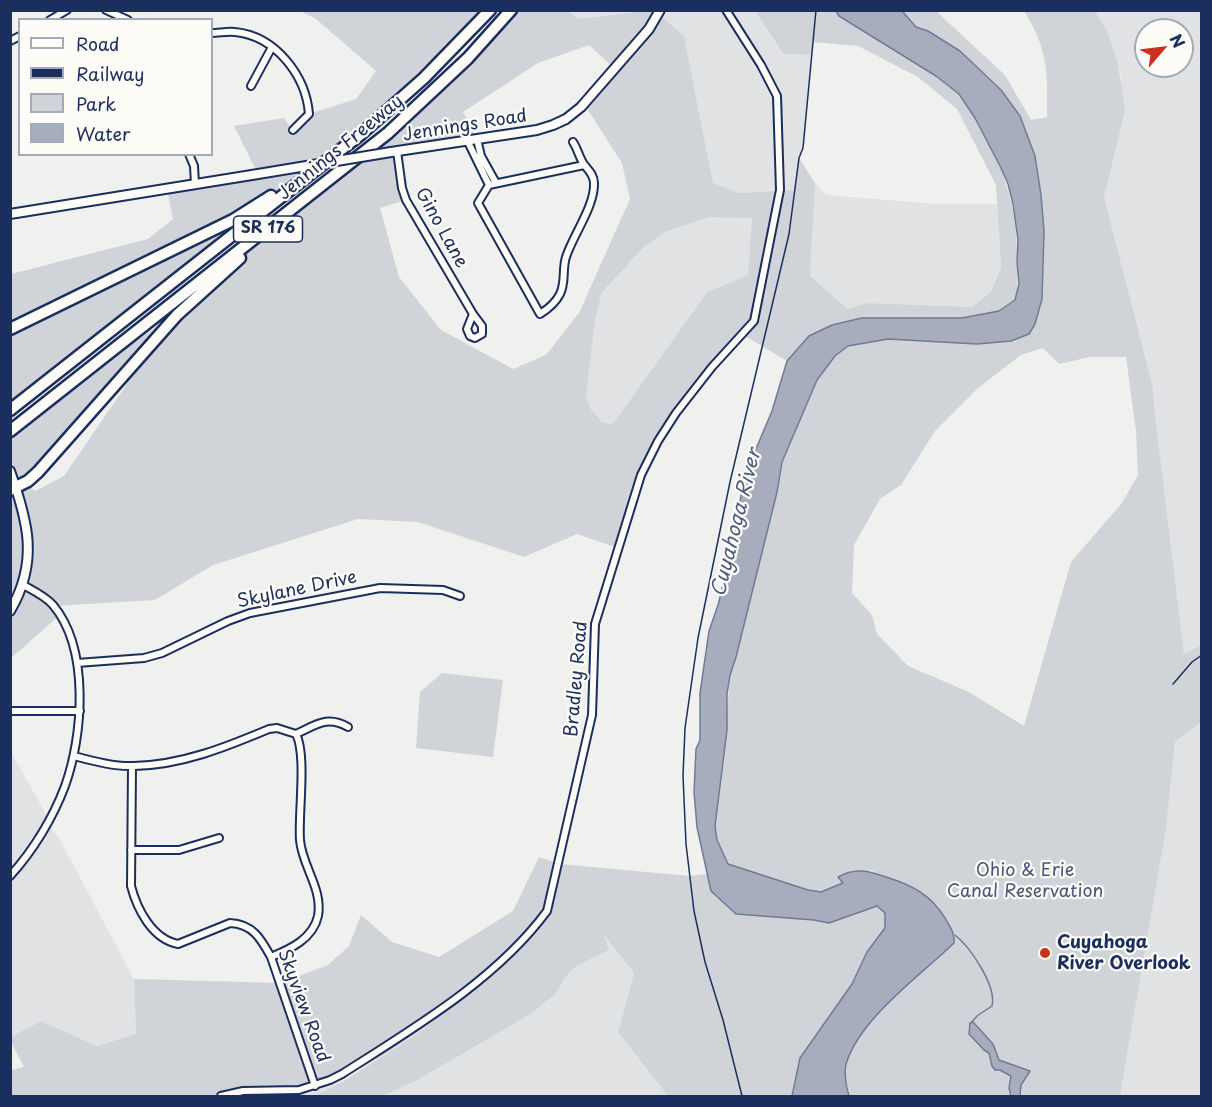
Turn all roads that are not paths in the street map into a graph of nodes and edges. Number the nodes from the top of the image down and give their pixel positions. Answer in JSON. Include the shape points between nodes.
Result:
{"nodes":[{"id":1,"x":67,"y":10,"type":"edge"},
{"id":2,"x":106,"y":10,"type":"edge"},
{"id":3,"x":490,"y":10,"type":"edge"},
{"id":4,"x":512,"y":10,"type":"edge"},
{"id":5,"x":660,"y":10,"type":"edge"},
{"id":6,"x":726,"y":10,"type":"edge"},
{"id":7,"x":53,"y":18,"type":"edge"},
{"id":8,"x":124,"y":18,"type":"edge"},
{"id":9,"x":213,"y":33,"type":"edge"},
{"id":10,"x":272,"y":47,"type":"junction"},
{"id":11,"x":251,"y":86,"type":"dead end"},
{"id":12,"x":293,"y":130,"type":"dead end"},
{"id":13,"x":477,"y":139,"type":"junction"},
{"id":14,"x":466,"y":140,"type":"junction"},
{"id":15,"x":573,"y":141,"type":"dead end"},
{"id":16,"x":394,"y":152,"type":"junction"},
{"id":17,"x":190,"y":156,"type":"edge"},
{"id":18,"x":329,"y":158,"type":"junction"},
{"id":19,"x":584,"y":165,"type":"junction"},
{"id":20,"x":195,"y":184,"type":"junction"},
{"id":21,"x":493,"y":184,"type":"junction"},
{"id":22,"x":10,"y":214,"type":"edge"},
{"id":23,"x":270,"y":228,"type":"junction"},
{"id":24,"x":473,"y":314,"type":"dead end"},
{"id":25,"x":10,"y":329,"type":"edge"},
{"id":26,"x":10,"y":410,"type":"edge"},
{"id":27,"x":10,"y":431,"type":"edge"},
{"id":28,"x":10,"y":471,"type":"edge"},
{"id":29,"x":13,"y":489,"type":"edge"},
{"id":30,"x":23,"y":585,"type":"junction"},
{"id":31,"x":460,"y":596,"type":"dead end"},
{"id":32,"x":10,"y":610,"type":"edge"},
{"id":33,"x":77,"y":663,"type":"junction"},
{"id":34,"x":10,"y":711,"type":"edge"},
{"id":35,"x":80,"y":711,"type":"junction"},
{"id":36,"x":348,"y":727,"type":"dead end"},
{"id":37,"x":296,"y":734,"type":"junction"},
{"id":38,"x":74,"y":756,"type":"junction"},
{"id":39,"x":132,"y":767,"type":"junction"},
{"id":40,"x":219,"y":838,"type":"dead end"},
{"id":41,"x":130,"y":850,"type":"junction"},
{"id":42,"x":10,"y":876,"type":"edge"},
{"id":43,"x":271,"y":957,"type":"junction"},
{"id":44,"x":315,"y":1086,"type":"junction"},
{"id":45,"x":221,"y":1096,"type":"edge"}],
"edges":[{"from":1,"to":7,"type":"street"},
{"from":2,"to":8,"type":"street"},
{"from":3,"to":18,"type":"highway","name":"Jennings Freeway","number":"SR 176","via":[[424,78]]},
{"from":4,"to":23,"type":"highway","name":"Jennings Freeway","number":"SR 176","via":[[415,110]]},
{"from":5,"to":13,"type":"street","name":"Jennings Road","via":[[581,107],[566,119],[537,130]]},
{"from":6,"to":44,"type":"street","name":"Bradley Road","via":[[777,96],[778,201],[754,321],[676,413],[641,475],[594,624],[592,715],[547,911],[501,962],[430,1017],[342,1074]]},
{"from":9,"to":10,"type":"street","via":[[236,32]]},
{"from":10,"to":11,"type":"street"},
{"from":10,"to":12,"type":"street","via":[[288,61],[308,98],[309,114]]},
{"from":13,"to":14,"type":"street","name":"Jennings Road"},
{"from":13,"to":21,"type":"street"},
{"from":14,"to":16,"type":"street","name":"Jennings Road"},
{"from":14,"to":21,"type":"street"},
{"from":15,"to":19,"type":"street"},
{"from":16,"to":20,"type":"street","name":"Jennings Road","bridge":true},
{"from":16,"to":24,"type":"street","name":"Gino Lane","via":[[406,200]]},
{"from":17,"to":20,"type":"street"},
{"from":18,"to":25,"type":"highway","via":[[233,220]]},
{"from":18,"to":26,"type":"highway","name":"Jennings Freeway","number":"SR 176"},
{"from":19,"to":21,"type":"street"},
{"from":19,"to":21,"type":"street","via":[[594,182],[590,203],[567,254],[560,294],[540,314],[478,204]]},
{"from":20,"to":22,"type":"street","name":"Jennings Road"},
{"from":23,"to":27,"type":"highway","name":"Jennings Freeway","number":"SR 176"},
{"from":23,"to":29,"type":"highway","via":[[177,315],[38,472]]},
{"from":28,"to":29,"type":"street"},
{"from":29,"to":30,"type":"street","via":[[28,531]]},
{"from":30,"to":32,"type":"street"},
{"from":30,"to":33,"type":"street","via":[[45,597],[60,615]]},
{"from":31,"to":33,"type":"street","name":"Skylane Drive","via":[[443,590],[380,588],[250,613],[144,658]]},
{"from":33,"to":35,"type":"street"},
{"from":34,"to":35,"type":"street"},
{"from":35,"to":38,"type":"street"},
{"from":36,"to":37,"type":"street","via":[[325,721]]},
{"from":37,"to":39,"type":"street","via":[[269,729],[201,755]]},
{"from":37,"to":43,"type":"street","via":[[301,749],[300,838],[318,895],[318,916],[314,927],[299,943]]},
{"from":38,"to":39,"type":"street"},
{"from":38,"to":42,"type":"street","via":[[58,803]]},
{"from":39,"to":41,"type":"street","name":"Skyview Road"},
{"from":40,"to":41,"type":"street","via":[[179,850]]},
{"from":41,"to":43,"type":"street","name":"Skyview Road","via":[[134,895],[151,928],[160,936],[178,944],[237,924],[254,931]]},
{"from":43,"to":44,"type":"street","name":"Skyview Road"},
{"from":44,"to":45,"type":"street","name":"Bradley Road"}]}
